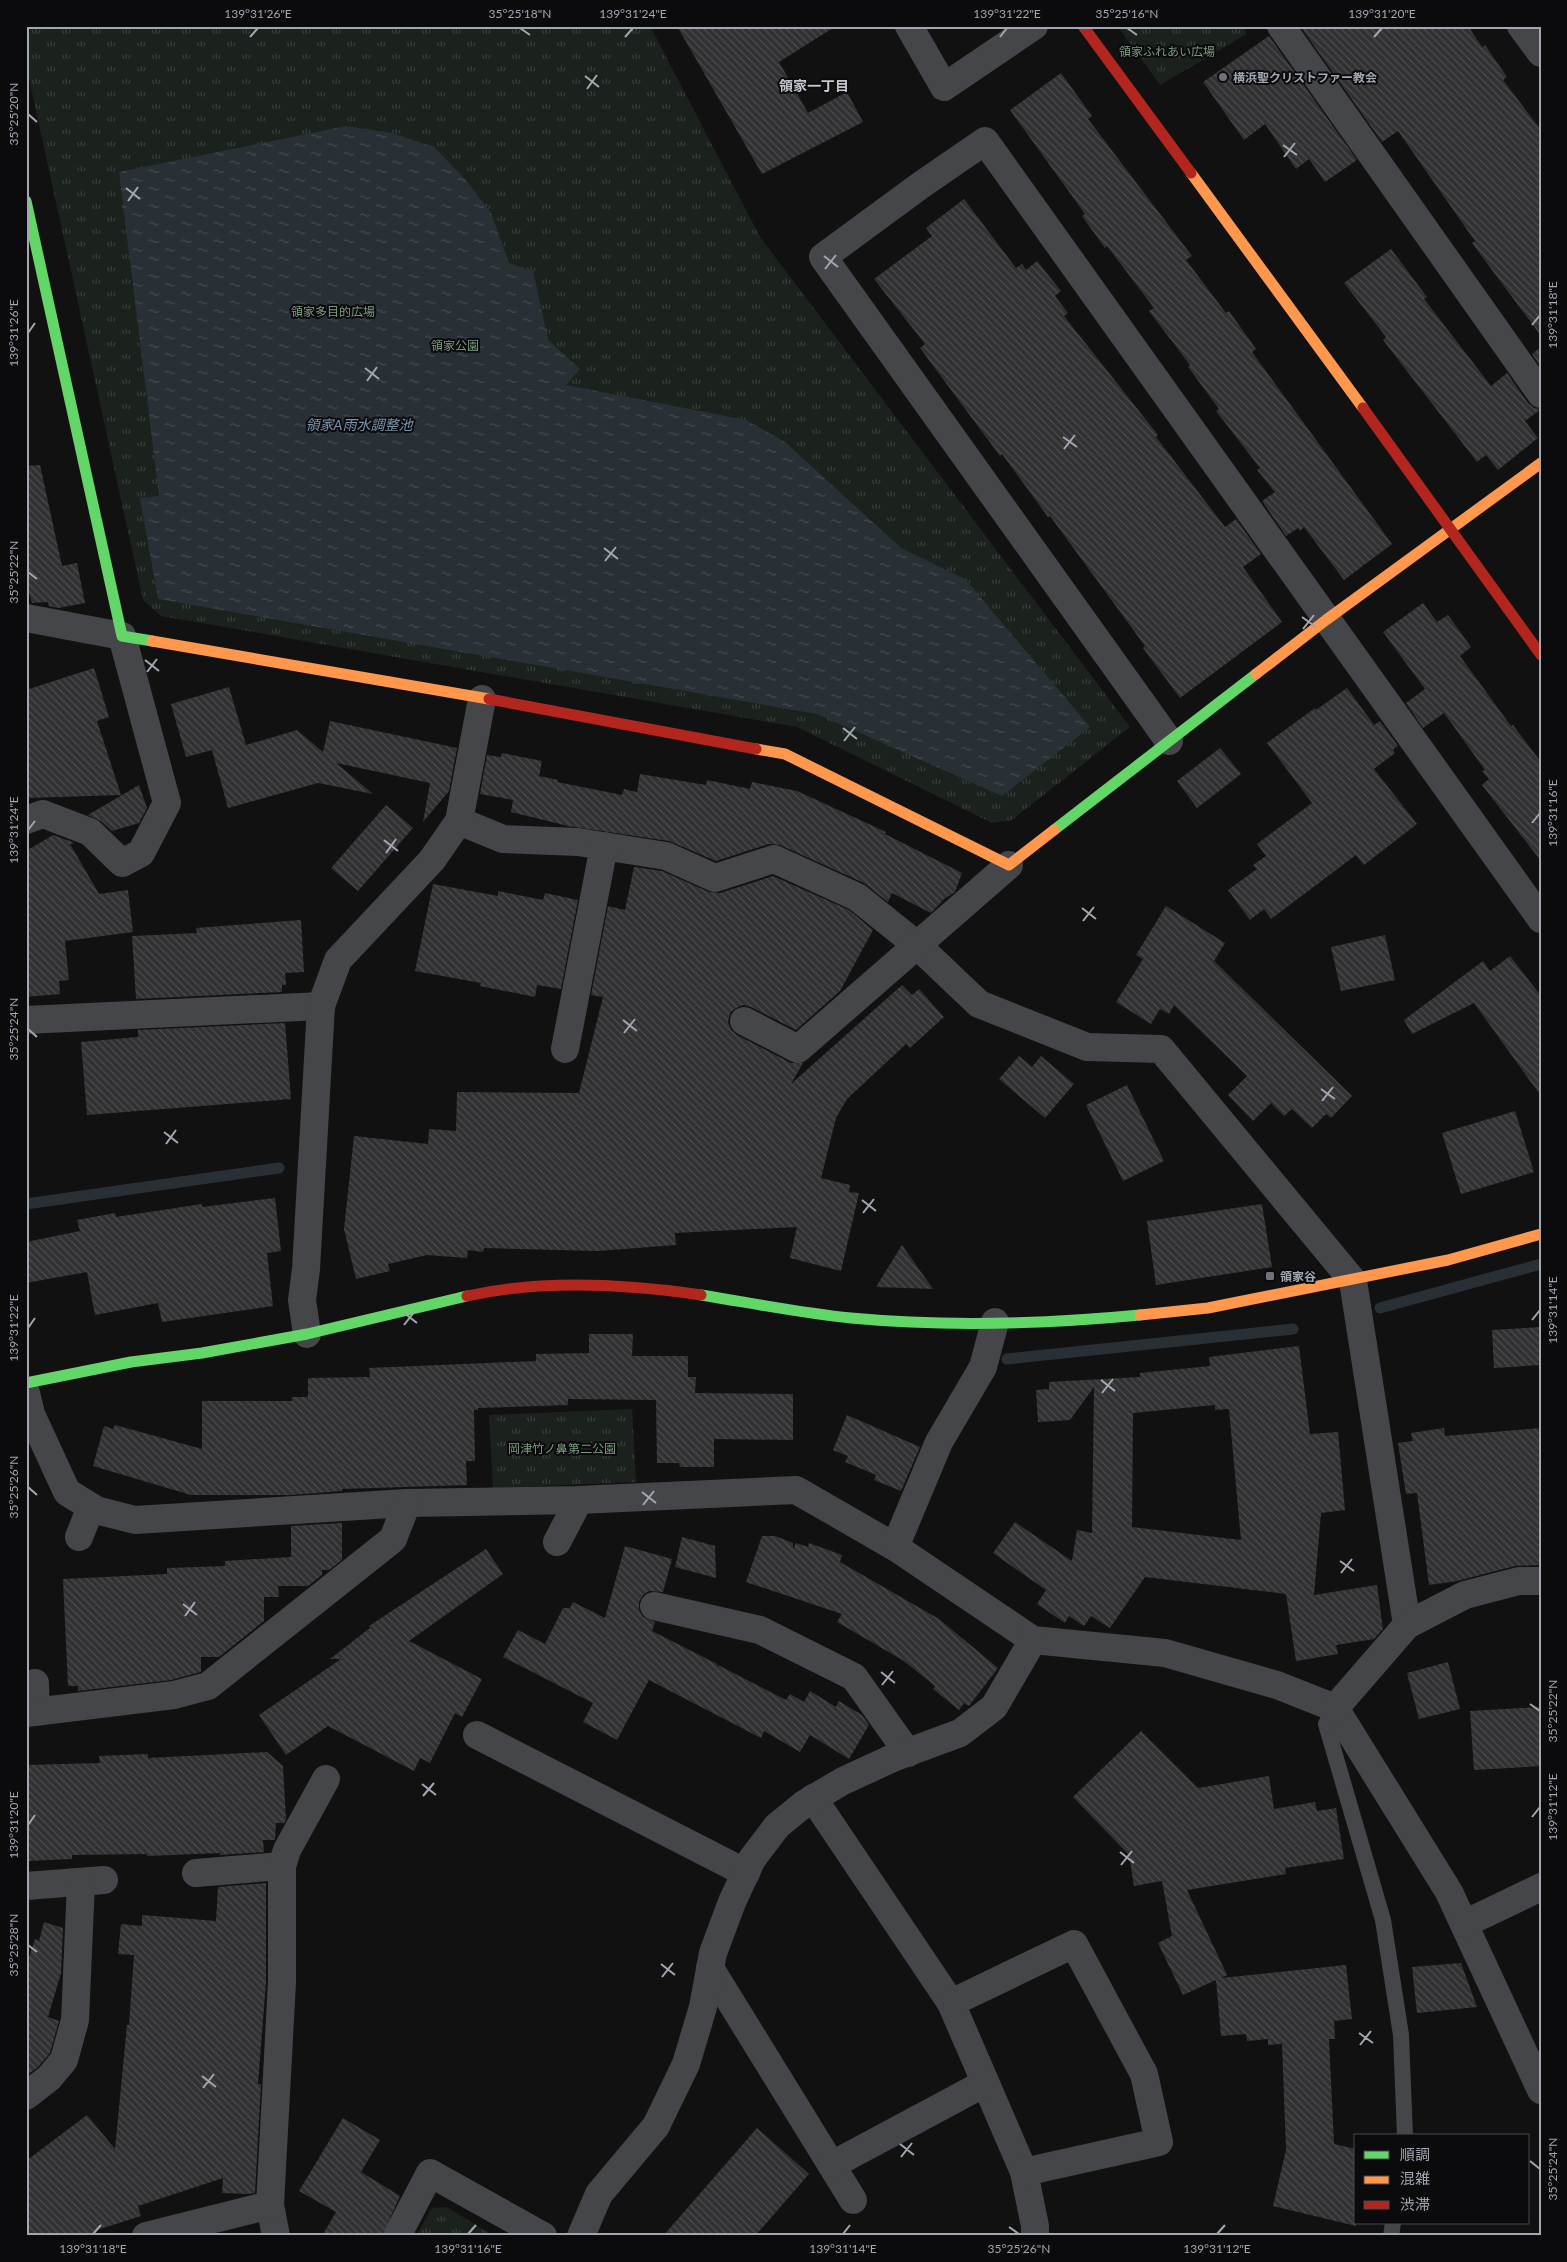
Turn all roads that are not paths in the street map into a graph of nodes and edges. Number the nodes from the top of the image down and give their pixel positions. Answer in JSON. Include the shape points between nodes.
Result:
{"nodes":[{"id":1,"x":909,"y":26,"type":"edge"},
{"id":2,"x":1034,"y":26,"type":"edge"},
{"id":3,"x":1083,"y":26,"type":"edge"},
{"id":4,"x":1281,"y":26,"type":"edge"},
{"id":5,"x":1521,"y":26,"type":"edge"},
{"id":6,"x":1541,"y":54,"type":"edge"},
{"id":7,"x":26,"y":201,"type":"edge"},
{"id":8,"x":1541,"y":394,"type":"edge"},
{"id":9,"x":1541,"y":463,"type":"edge"},
{"id":10,"x":1452,"y":530,"type":"junction"},
{"id":11,"x":26,"y":618,"type":"edge"},
{"id":12,"x":1326,"y":620,"type":"junction"},
{"id":13,"x":122,"y":636,"type":"junction"},
{"id":14,"x":1541,"y":655,"type":"edge"},
{"id":15,"x":482,"y":698,"type":"junction"},
{"id":16,"x":1169,"y":741,"type":"junction"},
{"id":17,"x":26,"y":820,"type":"edge"},
{"id":18,"x":459,"y":821,"type":"junction"},
{"id":19,"x":604,"y":846,"type":"junction"},
{"id":20,"x":1009,"y":865,"type":"junction"},
{"id":21,"x":1541,"y":919,"type":"edge"},
{"id":22,"x":918,"y":946,"type":"junction"},
{"id":23,"x":321,"y":1006,"type":"junction"},
{"id":24,"x":26,"y":1020,"type":"edge"},
{"id":25,"x":744,"y":1021,"type":"dead end"},
{"id":26,"x":565,"y":1048,"type":"dead end"},
{"id":27,"x":1541,"y":1234,"type":"edge"},
{"id":28,"x":1353,"y":1281,"type":"junction"},
{"id":29,"x":995,"y":1322,"type":"junction"},
{"id":30,"x":307,"y":1334,"type":"junction"},
{"id":31,"x":26,"y":1383,"type":"edge"},
{"id":32,"x":26,"y":1393,"type":"edge"},
{"id":33,"x":579,"y":1500,"type":"junction"},
{"id":34,"x":407,"y":1503,"type":"junction"},
{"id":35,"x":91,"y":1507,"type":"junction"},
{"id":36,"x":79,"y":1537,"type":"dead end"},
{"id":37,"x":557,"y":1542,"type":"dead end"},
{"id":38,"x":895,"y":1547,"type":"junction"},
{"id":39,"x":1541,"y":1582,"type":"edge"},
{"id":40,"x":654,"y":1606,"type":"dead end"},
{"id":41,"x":1408,"y":1625,"type":"junction"},
{"id":42,"x":1033,"y":1640,"type":"junction"},
{"id":43,"x":35,"y":1683,"type":"dead end"},
{"id":44,"x":1335,"y":1708,"type":"junction"},
{"id":45,"x":31,"y":1712,"type":"edge"},
{"id":46,"x":477,"y":1735,"type":"dead end"},
{"id":47,"x":908,"y":1753,"type":"junction"},
{"id":48,"x":326,"y":1779,"type":"dead end"},
{"id":49,"x":813,"y":1798,"type":"junction"},
{"id":50,"x":282,"y":1866,"type":"junction"},
{"id":51,"x":196,"y":1873,"type":"dead end"},
{"id":52,"x":746,"y":1873,"type":"junction"},
{"id":53,"x":26,"y":1886,"type":"edge"},
{"id":54,"x":1541,"y":1887,"type":"edge"},
{"id":55,"x":1464,"y":1924,"type":"junction"},
{"id":56,"x":710,"y":1968,"type":"junction"},
{"id":57,"x":951,"y":2003,"type":"junction"},
{"id":58,"x":985,"y":2083,"type":"junction"},
{"id":59,"x":1541,"y":2090,"type":"edge"},
{"id":60,"x":26,"y":2096,"type":"edge"},
{"id":61,"x":1405,"y":2134,"type":"edge"},
{"id":62,"x":832,"y":2165,"type":"junction"},
{"id":63,"x":1024,"y":2172,"type":"junction"},
{"id":64,"x":853,"y":2200,"type":"dead end"},
{"id":65,"x":270,"y":2205,"type":"junction"},
{"id":66,"x":146,"y":2236,"type":"edge"},
{"id":67,"x":276,"y":2236,"type":"edge"},
{"id":68,"x":397,"y":2236,"type":"edge"},
{"id":69,"x":542,"y":2236,"type":"edge"},
{"id":70,"x":580,"y":2236,"type":"edge"},
{"id":71,"x":1035,"y":2236,"type":"edge"}],
"edges":[{"from":1,"to":2,"type":"street","via":[[944,87]]},
{"from":3,"to":10,"type":"street"},
{"from":4,"to":8,"type":"street"},
{"from":5,"to":6,"type":"street"},
{"from":7,"to":13,"type":"street"},
{"from":9,"to":10,"type":"street"},
{"from":10,"to":12,"type":"street"},
{"from":10,"to":14,"type":"street"},
{"from":11,"to":13,"type":"street"},
{"from":12,"to":16,"type":"street"},
{"from":12,"to":16,"type":"street","via":[[985,141],[823,257]]},
{"from":12,"to":21,"type":"street"},
{"from":13,"to":15,"type":"street"},
{"from":13,"to":17,"type":"street","via":[[167,803],[141,853],[122,862],[90,832],[43,814]]},
{"from":15,"to":18,"type":"street"},
{"from":15,"to":20,"type":"street","via":[[785,754]]},
{"from":16,"to":20,"type":"street"},
{"from":18,"to":19,"type":"street","via":[[502,839]]},
{"from":18,"to":23,"type":"street","via":[[432,860],[338,960]]},
{"from":19,"to":22,"type":"street","via":[[666,856],[715,878],[774,859],[857,897]]},
{"from":19,"to":26,"type":"street"},
{"from":20,"to":22,"type":"street"},
{"from":22,"to":25,"type":"street","via":[[798,1049]]},
{"from":22,"to":28,"type":"street","via":[[979,1004],[1087,1047],[1161,1049]]},
{"from":23,"to":24,"type":"street"},
{"from":23,"to":30,"type":"street","via":[[302,1300]]},
{"from":27,"to":28,"type":"street","via":[[1448,1260]]},
{"from":28,"to":29,"type":"street","via":[[1208,1308],[1075,1321]]},
{"from":28,"to":41,"type":"street"},
{"from":29,"to":30,"type":"street","via":[[851,1318],[658,1289],[565,1285],[486,1292]]},
{"from":29,"to":38,"type":"street","via":[[982,1367],[939,1442]]},
{"from":30,"to":31,"type":"street"},
{"from":32,"to":35,"type":"street","via":[[31,1414],[67,1492]]},
{"from":33,"to":34,"type":"street"},
{"from":33,"to":37,"type":"street"},
{"from":33,"to":38,"type":"street","via":[[796,1490]]},
{"from":34,"to":35,"type":"street","via":[[134,1520]]},
{"from":34,"to":45,"type":"street","via":[[393,1539],[208,1686],[174,1695]]},
{"from":35,"to":36,"type":"street"},
{"from":38,"to":42,"type":"street"},
{"from":39,"to":41,"type":"street","via":[[1519,1581],[1466,1595]]},
{"from":40,"to":47,"type":"street","via":[[760,1630],[854,1677]]},
{"from":41,"to":44,"type":"street"},
{"from":42,"to":44,"type":"street","via":[[1165,1653],[1277,1685]]},
{"from":42,"to":47,"type":"street","via":[[994,1707],[960,1733]]},
{"from":43,"to":45,"type":"street"},
{"from":44,"to":55,"type":"street","via":[[1450,1892]]},
{"from":44,"to":61,"type":"lane","via":[[1326,1724],[1383,1920],[1401,2035]]},
{"from":46,"to":52,"type":"street"},
{"from":47,"to":49,"type":"street","via":[[843,1781]]},
{"from":48,"to":50,"type":"street"},
{"from":49,"to":52,"type":"street","via":[[777,1826],[752,1859]]},
{"from":49,"to":57,"type":"street"},
{"from":50,"to":51,"type":"street"},
{"from":50,"to":65,"type":"street","via":[[282,1982]]},
{"from":52,"to":56,"type":"street","via":[[732,1902]]},
{"from":53,"to":60,"type":"street","via":[[93,1882],[75,2020],[67,2052],[49,2078]]},
{"from":54,"to":55,"type":"street"},
{"from":55,"to":59,"type":"street"},
{"from":56,"to":62,"type":"street"},
{"from":56,"to":70,"type":"street","via":[[686,2064],[656,2126],[599,2194]]},
{"from":57,"to":58,"type":"street"},
{"from":57,"to":63,"type":"street","via":[[1074,1944],[1144,2074],[1159,2142]]},
{"from":58,"to":62,"type":"street"},
{"from":58,"to":63,"type":"street"},
{"from":62,"to":64,"type":"street"},
{"from":63,"to":71,"type":"street"},
{"from":65,"to":66,"type":"street"},
{"from":65,"to":67,"type":"street"},
{"from":68,"to":69,"type":"street","via":[[430,2174]]}]}
